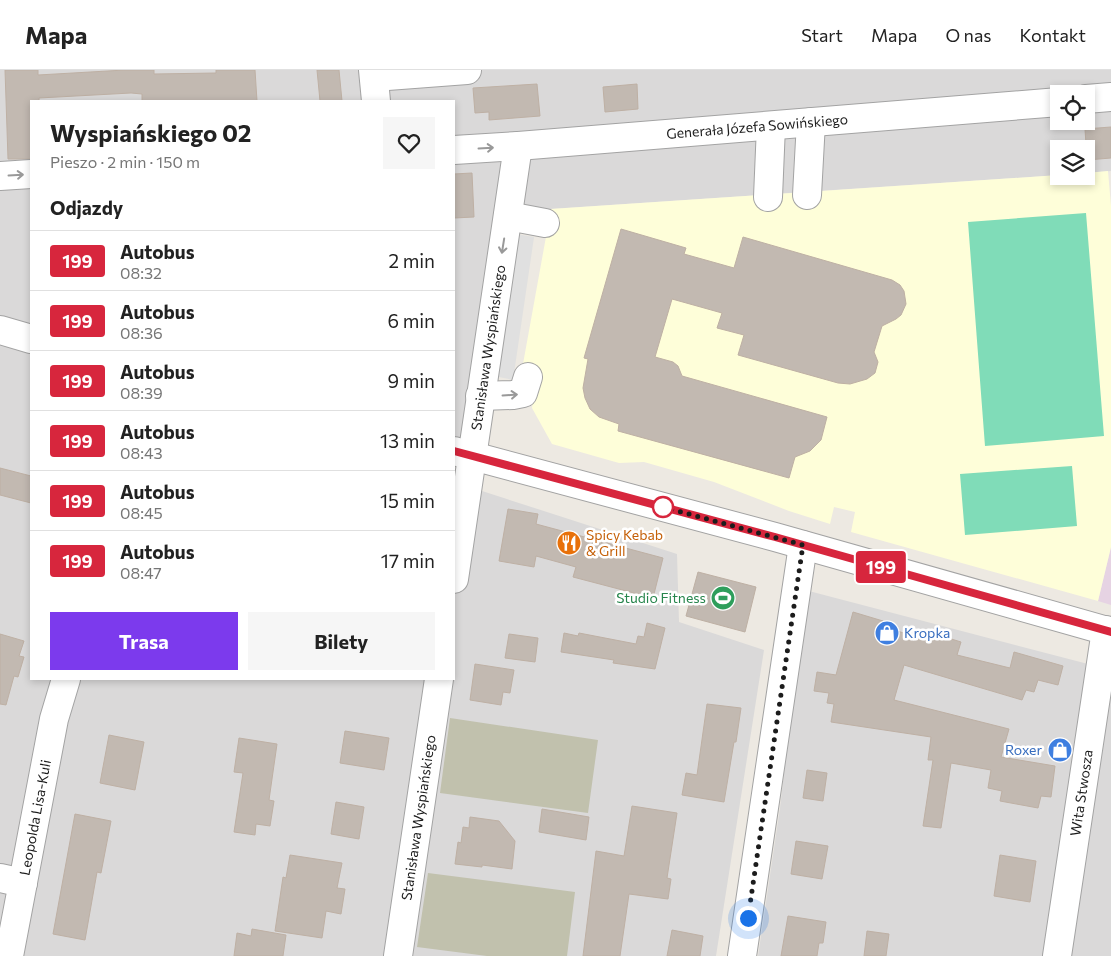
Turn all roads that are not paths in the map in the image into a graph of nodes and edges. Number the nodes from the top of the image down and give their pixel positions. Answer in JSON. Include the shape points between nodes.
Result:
{"nodes":[{"id":1,"x":467,"y":70,"type":"edge"},
{"id":2,"x":375,"y":83,"type":"edge"},
{"id":3,"x":1111,"y":97,"type":"edge"},
{"id":4,"x":1095,"y":98,"type":"edge"},
{"id":5,"x":1050,"y":103,"type":"edge"},
{"id":6,"x":811,"y":122,"type":"junction"},
{"id":7,"x":770,"y":126,"type":"junction"},
{"id":8,"x":518,"y":146,"type":"junction"},
{"id":9,"x":455,"y":150,"type":"edge"},
{"id":10,"x":30,"y":174,"type":"edge"},
{"id":11,"x":0,"y":176,"type":"edge"},
{"id":12,"x":807,"y":195,"type":"dead end"},
{"id":13,"x":768,"y":197,"type":"dead end"},
{"id":14,"x":508,"y":216,"type":"junction"},
{"id":15,"x":545,"y":222,"type":"dead end"},
{"id":16,"x":0,"y":330,"type":"edge"},
{"id":17,"x":30,"y":339,"type":"edge"},
{"id":18,"x":528,"y":378,"type":"dead end"},
{"id":19,"x":480,"y":396,"type":"junction"},
{"id":20,"x":462,"y":453,"type":"edge"},
{"id":21,"x":803,"y":545,"type":"junction"},
{"id":22,"x":455,"y":562,"type":"edge"},
{"id":23,"x":1108,"y":631,"type":"edge"},
{"id":24,"x":66,"y":680,"type":"edge"},
{"id":25,"x":439,"y":680,"type":"edge"},
{"id":26,"x":12,"y":881,"type":"edge"},
{"id":27,"x":9,"y":956,"type":"edge"},
{"id":28,"x":398,"y":956,"type":"edge"},
{"id":29,"x":742,"y":956,"type":"edge"},
{"id":30,"x":1057,"y":956,"type":"edge"}],
"edges":[{"from":1,"to":2,"type":"street"},
{"from":3,"to":4,"type":"street"},
{"from":5,"to":6,"type":"street","name":"Generała Józefa Sowińskiego"},
{"from":6,"to":7,"type":"street","name":"Generała Józefa Sowińskiego"},
{"from":6,"to":12,"type":"street"},
{"from":7,"to":8,"type":"street","name":"Generała Józefa Sowińskiego"},
{"from":7,"to":13,"type":"street"},
{"from":9,"to":8,"type":"street","name":"Generała Józefa Sowińskiego","one_way":true},
{"from":8,"to":14,"type":"street","name":"Stanisława Wyspiańskiego"},
{"from":11,"to":10,"type":"street","one_way":true},
{"from":14,"to":15,"type":"street"},
{"from":14,"to":19,"type":"street","name":"Stanisława Wyspiańskiego","one_way":true},
{"from":16,"to":17,"type":"street"},
{"from":19,"to":18,"type":"street","one_way":true,"via":[[523,393]]},
{"from":19,"to":20,"type":"street","name":"Stanisława Wyspiańskiego"},
{"from":20,"to":21,"type":"street"},
{"from":20,"to":22,"type":"street","name":"Stanisława Wyspiańskiego"},
{"from":21,"to":23,"type":"street"},
{"from":21,"to":29,"type":"street"},
{"from":23,"to":30,"type":"street","name":"Wita Stwosza"},
{"from":24,"to":26,"type":"street","name":"Leopolda Lisa-Kuli"},
{"from":25,"to":28,"type":"street","name":"Stanisława Wyspiańskiego"},
{"from":26,"to":27,"type":"street","name":"Leopolda Lisa-Kuli"}]}
